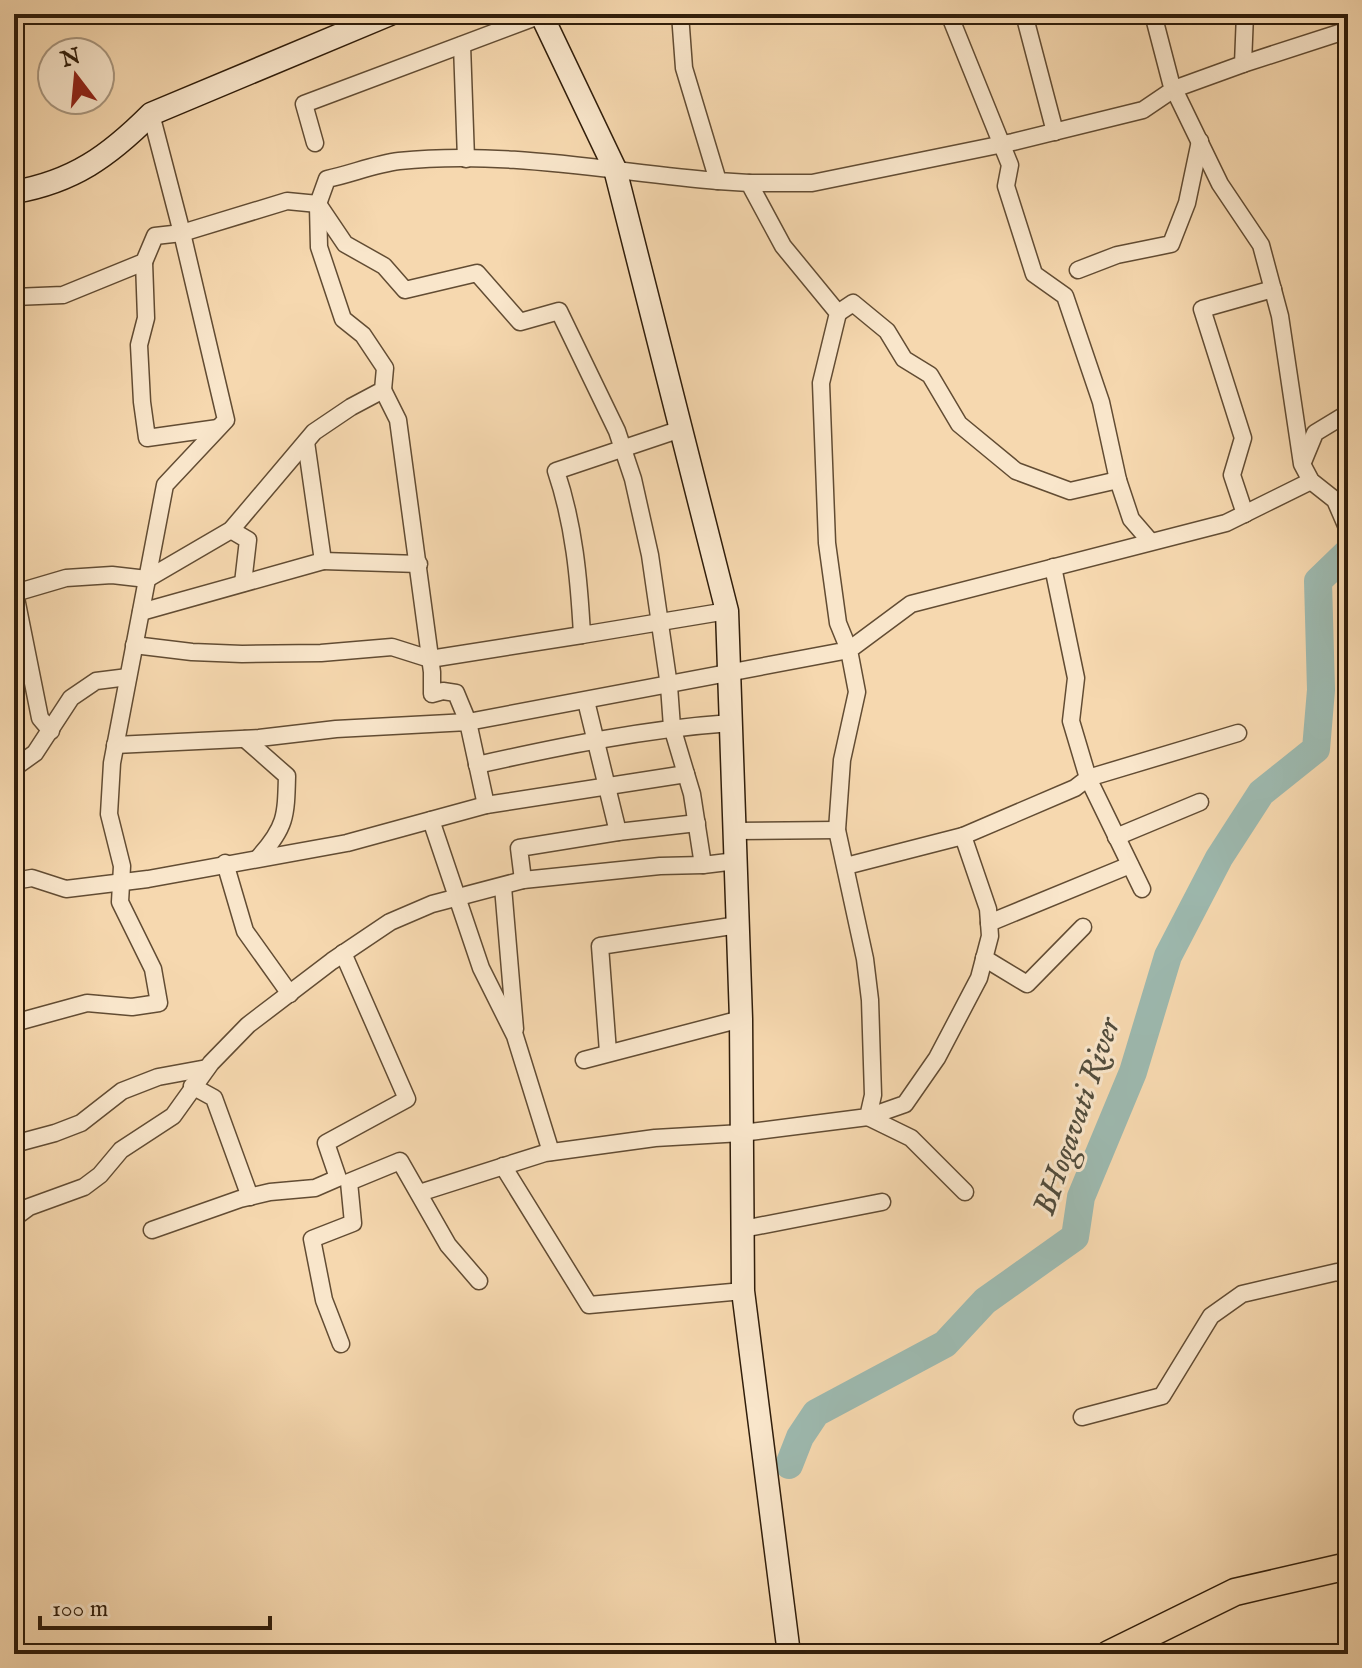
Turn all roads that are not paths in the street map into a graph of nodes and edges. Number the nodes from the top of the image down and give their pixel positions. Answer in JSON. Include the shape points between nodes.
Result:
{"nodes":[{"id":1,"x":390,"y":14,"type":"edge"},
{"id":2,"x":541,"y":14,"type":"edge"},
{"id":3,"x":680,"y":14,"type":"edge"},
{"id":4,"x":949,"y":14,"type":"edge"},
{"id":5,"x":1024,"y":14,"type":"edge"},
{"id":6,"x":1153,"y":14,"type":"edge"},
{"id":7,"x":1245,"y":14,"type":"edge"},
{"id":8,"x":1348,"y":30,"type":"edge"},
{"id":9,"x":462,"y":45,"type":"junction"},
{"id":10,"x":1243,"y":64,"type":"junction"},
{"id":11,"x":1174,"y":89,"type":"junction"},
{"id":12,"x":151,"y":114,"type":"junction"},
{"id":13,"x":1055,"y":132,"type":"junction"},
{"id":14,"x":1200,"y":141,"type":"junction"},
{"id":15,"x":315,"y":143,"type":"dead end"},
{"id":16,"x":1001,"y":145,"type":"junction"},
{"id":17,"x":466,"y":159,"type":"junction"},
{"id":18,"x":615,"y":169,"type":"junction"},
{"id":19,"x":718,"y":181,"type":"junction"},
{"id":20,"x":749,"y":183,"type":"junction"},
{"id":21,"x":14,"y":192,"type":"edge"},
{"id":22,"x":318,"y":204,"type":"junction"},
{"id":23,"x":182,"y":233,"type":"junction"},
{"id":24,"x":144,"y":262,"type":"junction"},
{"id":25,"x":1078,"y":270,"type":"dead end"},
{"id":26,"x":1273,"y":289,"type":"junction"},
{"id":27,"x":14,"y":297,"type":"edge"},
{"id":28,"x":838,"y":313,"type":"junction"},
{"id":29,"x":383,"y":390,"type":"junction"},
{"id":30,"x":1348,"y":413,"type":"edge"},
{"id":31,"x":218,"y":428,"type":"junction"},
{"id":32,"x":681,"y":429,"type":"junction"},
{"id":33,"x":306,"y":442,"type":"junction"},
{"id":34,"x":623,"y":449,"type":"junction"},
{"id":35,"x":1302,"y":464,"type":"junction"},
{"id":36,"x":1118,"y":480,"type":"junction"},
{"id":37,"x":1311,"y":481,"type":"junction"},
{"id":38,"x":1245,"y":514,"type":"junction"},
{"id":39,"x":231,"y":530,"type":"junction"},
{"id":40,"x":1348,"y":530,"type":"edge"},
{"id":41,"x":1150,"y":541,"type":"junction"},
{"id":42,"x":323,"y":561,"type":"junction"},
{"id":43,"x":419,"y":564,"type":"junction"},
{"id":44,"x":1053,"y":567,"type":"junction"},
{"id":45,"x":147,"y":579,"type":"junction"},
{"id":46,"x":243,"y":583,"type":"junction"},
{"id":47,"x":727,"y":611,"type":"junction"},
{"id":48,"x":141,"y":612,"type":"junction"},
{"id":49,"x":659,"y":622,"type":"junction"},
{"id":50,"x":582,"y":635,"type":"junction"},
{"id":51,"x":134,"y":645,"type":"junction"},
{"id":52,"x":849,"y":650,"type":"junction"},
{"id":53,"x":430,"y":659,"type":"junction"},
{"id":54,"x":729,"y":675,"type":"junction"},
{"id":55,"x":128,"y":677,"type":"junction"},
{"id":56,"x":669,"y":686,"type":"junction"},
{"id":57,"x":586,"y":701,"type":"junction"},
{"id":58,"x":468,"y":722,"type":"junction"},
{"id":59,"x":731,"y":723,"type":"junction"},
{"id":60,"x":672,"y":727,"type":"junction"},
{"id":61,"x":51,"y":731,"type":"junction"},
{"id":62,"x":1238,"y":733,"type":"dead end"},
{"id":63,"x":245,"y":739,"type":"junction"},
{"id":64,"x":596,"y":739,"type":"junction"},
{"id":65,"x":115,"y":745,"type":"junction"},
{"id":66,"x":477,"y":765,"type":"junction"},
{"id":67,"x":14,"y":768,"type":"edge"},
{"id":68,"x":686,"y":774,"type":"junction"},
{"id":69,"x":1088,"y":778,"type":"junction"},
{"id":70,"x":607,"y":788,"type":"junction"},
{"id":71,"x":1200,"y":802,"type":"dead end"},
{"id":72,"x":486,"y":805,"type":"junction"},
{"id":73,"x":431,"y":820,"type":"junction"},
{"id":74,"x":697,"y":823,"type":"junction"},
{"id":75,"x":837,"y":830,"type":"junction"},
{"id":76,"x":735,"y":831,"type":"junction"},
{"id":77,"x":618,"y":832,"type":"junction"},
{"id":78,"x":963,"y":836,"type":"junction"},
{"id":79,"x":1116,"y":837,"type":"junction"},
{"id":80,"x":259,"y":857,"type":"junction"},
{"id":81,"x":736,"y":861,"type":"junction"},
{"id":82,"x":225,"y":863,"type":"junction"},
{"id":83,"x":703,"y":865,"type":"junction"},
{"id":84,"x":1130,"y":865,"type":"junction"},
{"id":85,"x":846,"y":866,"type":"junction"},
{"id":86,"x":523,"y":880,"type":"junction"},
{"id":87,"x":14,"y":881,"type":"edge"},
{"id":88,"x":121,"y":881,"type":"junction"},
{"id":89,"x":503,"y":887,"type":"junction"},
{"id":90,"x":1142,"y":889,"type":"dead end"},
{"id":91,"x":455,"y":898,"type":"junction"},
{"id":92,"x":989,"y":923,"type":"junction"},
{"id":93,"x":738,"y":925,"type":"junction"},
{"id":94,"x":1083,"y":927,"type":"dead end"},
{"id":95,"x":343,"y":953,"type":"junction"},
{"id":96,"x":984,"y":958,"type":"junction"},
{"id":97,"x":290,"y":994,"type":"junction"},
{"id":98,"x":741,"y":1019,"type":"junction"},
{"id":99,"x":14,"y":1023,"type":"edge"},
{"id":100,"x":515,"y":1036,"type":"junction"},
{"id":101,"x":608,"y":1052,"type":"junction"},
{"id":102,"x":584,"y":1060,"type":"dead end"},
{"id":103,"x":207,"y":1068,"type":"junction"},
{"id":104,"x":192,"y":1086,"type":"junction"},
{"id":105,"x":868,"y":1117,"type":"junction"},
{"id":106,"x":742,"y":1133,"type":"junction"},
{"id":107,"x":14,"y":1144,"type":"edge"},
{"id":108,"x":551,"y":1152,"type":"junction"},
{"id":109,"x":503,"y":1166,"type":"junction"},
{"id":110,"x":965,"y":1192,"type":"dead end"},
{"id":111,"x":419,"y":1193,"type":"junction"},
{"id":112,"x":250,"y":1197,"type":"junction"},
{"id":113,"x":882,"y":1202,"type":"dead end"},
{"id":114,"x":14,"y":1218,"type":"edge"},
{"id":115,"x":743,"y":1229,"type":"junction"},
{"id":116,"x":152,"y":1230,"type":"dead end"},
{"id":117,"x":1348,"y":1276,"type":"edge"},
{"id":118,"x":479,"y":1281,"type":"dead end"},
{"id":119,"x":743,"y":1291,"type":"junction"},
{"id":120,"x":341,"y":1344,"type":"dead end"},
{"id":121,"x":1082,"y":1417,"type":"dead end"},
{"id":122,"x":1348,"y":1566,"type":"edge"},
{"id":123,"x":789,"y":1654,"type":"edge"},
{"id":124,"x":1109,"y":1654,"type":"edge"}],
"edges":[{"from":1,"to":12,"type":"street"},
{"from":2,"to":9,"type":"street"},
{"from":2,"to":18,"type":"street"},
{"from":3,"to":19,"type":"street","via":[[684,68]]},
{"from":4,"to":16,"type":"street"},
{"from":5,"to":13,"type":"street"},
{"from":6,"to":11,"type":"street"},
{"from":7,"to":10,"type":"street"},
{"from":8,"to":10,"type":"street"},
{"from":9,"to":15,"type":"street","via":[[304,104]]},
{"from":9,"to":17,"type":"street"},
{"from":10,"to":11,"type":"street"},
{"from":11,"to":13,"type":"street","via":[[1143,110]]},
{"from":11,"to":14,"type":"street"},
{"from":12,"to":21,"type":"street","via":[[83,171]]},
{"from":12,"to":23,"type":"street"},
{"from":13,"to":16,"type":"street"},
{"from":14,"to":25,"type":"street","via":[[1187,203],[1171,244]]},
{"from":14,"to":26,"type":"street","via":[[1220,184],[1261,245]]},
{"from":16,"to":20,"type":"street","via":[[812,183]]},
{"from":16,"to":36,"type":"street","via":[[1010,165],[1006,186],[1034,274],[1065,296],[1101,402]]},
{"from":17,"to":18,"type":"street"},
{"from":17,"to":22,"type":"street","via":[[397,161],[327,179]]},
{"from":18,"to":19,"type":"street"},
{"from":18,"to":32,"type":"street"},
{"from":19,"to":20,"type":"street"},
{"from":20,"to":28,"type":"street","via":[[783,246]]},
{"from":22,"to":23,"type":"street","via":[[287,201]]},
{"from":22,"to":29,"type":"street","via":[[319,247],[343,319],[363,335],[385,368]]},
{"from":22,"to":34,"type":"street","via":[[345,244],[384,266],[405,290],[477,273],[520,322],[559,311]]},
{"from":23,"to":24,"type":"street","via":[[155,236]]},
{"from":23,"to":31,"type":"street","via":[[226,420]]},
{"from":24,"to":27,"type":"street","via":[[63,295]]},
{"from":24,"to":31,"type":"street","via":[[146,318],[139,345],[147,438]]},
{"from":26,"to":35,"type":"street"},
{"from":26,"to":38,"type":"street","via":[[1202,309],[1243,438],[1232,475]]},
{"from":28,"to":36,"type":"street","via":[[853,303],[887,331],[904,359],[930,375],[959,424],[1016,471],[1070,491]]},
{"from":28,"to":52,"type":"street","via":[[821,399],[827,543],[838,623]]},
{"from":29,"to":33,"type":"street"},
{"from":29,"to":43,"type":"street","via":[[398,420]]},
{"from":30,"to":35,"type":"street","via":[[1315,433]]},
{"from":31,"to":45,"type":"street","via":[[165,485]]},
{"from":32,"to":34,"type":"street"},
{"from":32,"to":47,"type":"street"},
{"from":33,"to":39,"type":"street"},
{"from":33,"to":42,"type":"street"},
{"from":34,"to":49,"type":"street","via":[[650,555]]},
{"from":34,"to":50,"type":"street","via":[[556,471],[576,558]]},
{"from":35,"to":37,"type":"street"},
{"from":36,"to":41,"type":"street","via":[[1131,519]]},
{"from":37,"to":38,"type":"street"},
{"from":37,"to":40,"type":"street","via":[[1335,500]]},
{"from":38,"to":41,"type":"street"},
{"from":39,"to":45,"type":"street"},
{"from":39,"to":46,"type":"street","via":[[248,540]]},
{"from":41,"to":44,"type":"street"},
{"from":42,"to":43,"type":"street"},
{"from":42,"to":46,"type":"street"},
{"from":43,"to":53,"type":"street"},
{"from":44,"to":52,"type":"street","via":[[911,604]]},
{"from":44,"to":69,"type":"street","via":[[1076,678],[1071,721]]},
{"from":45,"to":48,"type":"street"},
{"from":45,"to":61,"type":"street","via":[[66,578],[15,593],[40,718]]},
{"from":46,"to":48,"type":"street"},
{"from":47,"to":49,"type":"street"},
{"from":47,"to":54,"type":"street"},
{"from":48,"to":51,"type":"street"},
{"from":49,"to":50,"type":"street"},
{"from":49,"to":56,"type":"street"},
{"from":50,"to":53,"type":"street"},
{"from":51,"to":53,"type":"street","via":[[242,654],[392,647]]},
{"from":51,"to":55,"type":"street"},
{"from":52,"to":54,"type":"street"},
{"from":52,"to":75,"type":"street","via":[[857,692],[842,760]]},
{"from":53,"to":58,"type":"street","via":[[432,694],[456,693]]},
{"from":54,"to":56,"type":"street"},
{"from":54,"to":59,"type":"street"},
{"from":55,"to":61,"type":"street","via":[[96,681],[71,698]]},
{"from":55,"to":65,"type":"street"},
{"from":56,"to":57,"type":"street"},
{"from":56,"to":60,"type":"street"},
{"from":57,"to":58,"type":"street"},
{"from":57,"to":64,"type":"street"},
{"from":58,"to":63,"type":"street"},
{"from":58,"to":66,"type":"street"},
{"from":59,"to":60,"type":"street"},
{"from":59,"to":76,"type":"street"},
{"from":60,"to":64,"type":"street"},
{"from":60,"to":68,"type":"street"},
{"from":61,"to":67,"type":"street","via":[[35,753]]},
{"from":62,"to":69,"type":"street"},
{"from":63,"to":65,"type":"street"},
{"from":63,"to":80,"type":"street","via":[[287,776],[279,836]]},
{"from":64,"to":66,"type":"street"},
{"from":64,"to":70,"type":"street"},
{"from":65,"to":88,"type":"street","via":[[109,814]]},
{"from":66,"to":72,"type":"street"},
{"from":68,"to":70,"type":"street"},
{"from":68,"to":74,"type":"street"},
{"from":69,"to":78,"type":"street"},
{"from":69,"to":79,"type":"street"},
{"from":70,"to":72,"type":"street"},
{"from":70,"to":77,"type":"street"},
{"from":71,"to":79,"type":"street"},
{"from":72,"to":73,"type":"street"},
{"from":73,"to":80,"type":"street","via":[[347,843]]},
{"from":73,"to":91,"type":"street"},
{"from":74,"to":77,"type":"street"},
{"from":74,"to":83,"type":"street"},
{"from":75,"to":76,"type":"street"},
{"from":75,"to":85,"type":"street"},
{"from":76,"to":81,"type":"street"},
{"from":77,"to":86,"type":"street","via":[[519,848]]},
{"from":78,"to":85,"type":"street"},
{"from":78,"to":92,"type":"street"},
{"from":79,"to":84,"type":"street"},
{"from":80,"to":82,"type":"street"},
{"from":81,"to":83,"type":"street"},
{"from":81,"to":93,"type":"street"},
{"from":82,"to":88,"type":"street"},
{"from":82,"to":97,"type":"street","via":[[245,931]]},
{"from":83,"to":86,"type":"street"},
{"from":84,"to":90,"type":"street"},
{"from":84,"to":92,"type":"street"},
{"from":85,"to":105,"type":"street","via":[[870,1000],[873,1095]]},
{"from":86,"to":89,"type":"street"},
{"from":87,"to":88,"type":"street","via":[[32,878],[66,889]]},
{"from":88,"to":99,"type":"street","via":[[120,902],[153,969],[159,1003],[87,1003]]},
{"from":89,"to":91,"type":"street"},
{"from":89,"to":100,"type":"street"},
{"from":91,"to":95,"type":"street","via":[[390,922]]},
{"from":91,"to":100,"type":"street","via":[[481,968]]},
{"from":92,"to":96,"type":"street"},
{"from":93,"to":98,"type":"street"},
{"from":93,"to":101,"type":"street","via":[[600,946]]},
{"from":94,"to":96,"type":"street","via":[[1027,984]]},
{"from":95,"to":97,"type":"street"},
{"from":95,"to":112,"type":"street","via":[[407,1099],[326,1143],[338,1178],[315,1188]]},
{"from":96,"to":105,"type":"street","via":[[937,1058],[905,1104]]},
{"from":97,"to":103,"type":"street","via":[[248,1025]]},
{"from":98,"to":101,"type":"street"},
{"from":98,"to":106,"type":"street"},
{"from":100,"to":108,"type":"street"},
{"from":101,"to":102,"type":"street"},
{"from":103,"to":104,"type":"street"},
{"from":103,"to":107,"type":"street","via":[[158,1077],[122,1091],[81,1123]]},
{"from":104,"to":112,"type":"street","via":[[214,1098]]},
{"from":104,"to":114,"type":"street","via":[[173,1116],[121,1150],[84,1187]]},
{"from":105,"to":106,"type":"street"},
{"from":105,"to":110,"type":"street","via":[[911,1138]]},
{"from":106,"to":108,"type":"street"},
{"from":106,"to":115,"type":"street"},
{"from":108,"to":109,"type":"street"},
{"from":109,"to":111,"type":"street"},
{"from":109,"to":119,"type":"street","via":[[589,1305]]},
{"from":111,"to":118,"type":"street","via":[[448,1245]]},
{"from":111,"to":120,"type":"street","via":[[400,1161],[349,1182],[353,1223],[312,1239],[324,1300]]},
{"from":112,"to":116,"type":"street"},
{"from":113,"to":115,"type":"street"},
{"from":115,"to":119,"type":"street"},
{"from":117,"to":121,"type":"street","via":[[1337,1272],[1242,1294],[1211,1316],[1162,1396]]},
{"from":119,"to":123,"type":"street"},
{"from":122,"to":124,"type":"main road","via":[[1235,1592]]}]}
